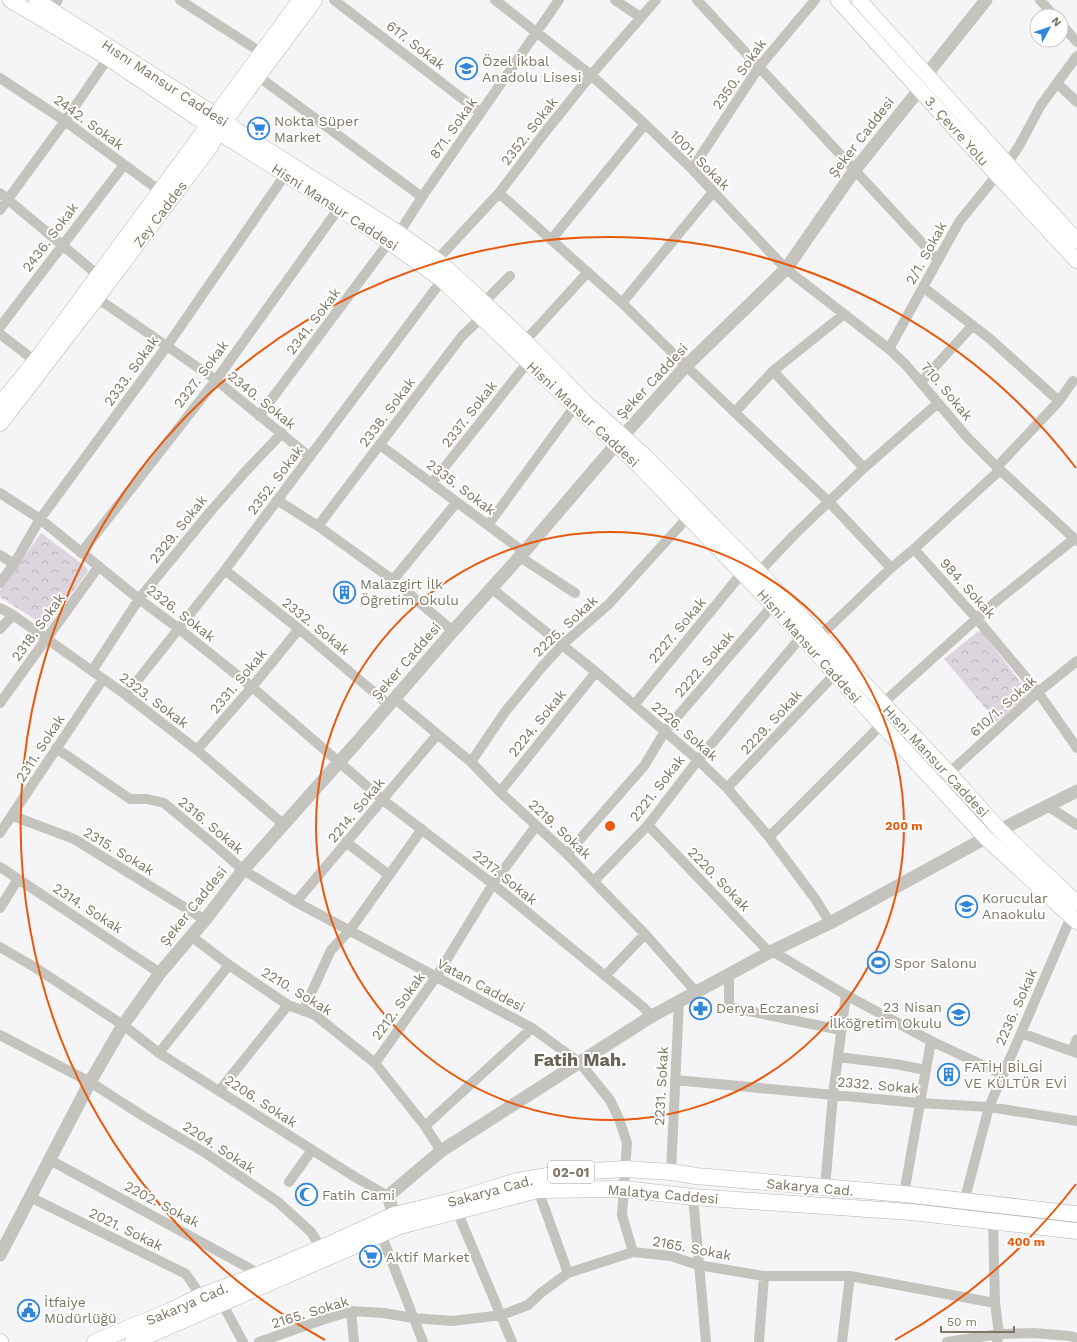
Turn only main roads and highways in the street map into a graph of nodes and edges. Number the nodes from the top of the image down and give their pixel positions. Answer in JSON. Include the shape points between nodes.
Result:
{"nodes":[{"id":1,"x":10,"y":0,"type":"edge"},
{"id":2,"x":36,"y":0,"type":"edge"},
{"id":3,"x":300,"y":0,"type":"edge"},
{"id":4,"x":315,"y":0,"type":"edge"},
{"id":5,"x":838,"y":0,"type":"edge"},
{"id":6,"x":859,"y":0,"type":"edge"},
{"id":7,"x":55,"y":5,"type":"edge"},
{"id":8,"x":217,"y":124,"type":"junction"},
{"id":9,"x":394,"y":238,"type":"junction"},
{"id":10,"x":1077,"y":241,"type":"edge"},
{"id":11,"x":1077,"y":260,"type":"edge"},
{"id":12,"x":0,"y":404,"type":"edge"},
{"id":13,"x":0,"y":424,"type":"edge"},
{"id":14,"x":619,"y":440,"type":"junction"},
{"id":15,"x":1075,"y":914,"type":"edge"},
{"id":16,"x":1077,"y":1214,"type":"edge"},
{"id":17,"x":1077,"y":1231,"type":"edge"},
{"id":18,"x":95,"y":1342,"type":"edge"},
{"id":19,"x":133,"y":1342,"type":"edge"}],
"edges":[{"from":1,"to":8,"type":"main road","name":"Hisni Mansur Caddesi"},
{"from":2,"to":7,"type":"main road","name":"Hısnı Mansur Caddesi"},
{"from":3,"to":8,"type":"main road","name":"Zey Caddes","via":[[262,53]]},
{"from":4,"to":8,"type":"main road","name":"Zey Caddes","via":[[258,77]]},
{"from":5,"to":11,"type":"main road","name":"3. Çevre Yolu"},
{"from":6,"to":10,"type":"main road","name":"3. Çevre Yolu"},
{"from":7,"to":8,"type":"main road","name":"Hısnı Mansur Caddesi"},
{"from":8,"to":9,"type":"main road","name":"Hisni Mansur Caddesi","via":[[285,175]]},
{"from":8,"to":9,"type":"main road","name":"Hısnı Mansur Caddesi","via":[[238,131]]},
{"from":8,"to":12,"type":"main road","name":"Zey Caddes","via":[[160,191],[35,361]]},
{"from":8,"to":13,"type":"main road","name":"Zey Caddes","via":[[212,146]]},
{"from":9,"to":14,"type":"main road","name":"Hisni Mansur Caddesi","via":[[575,406]]},
{"from":9,"to":14,"type":"main road","name":"Hısnı Mansur Caddesi","via":[[437,260],[461,281],[525,341]]},
{"from":14,"to":15,"type":"main road","name":"Hisni Mansur Caddesi","via":[[636,463],[773,605],[986,838]]},
{"from":14,"to":15,"type":"main road","name":"Hısnı Mansur Caddesi","via":[[646,457],[759,572],[949,773]]},
{"from":16,"to":18,"type":"main road","name":"Sakarya Cad.","number":"02-01","via":[[904,1194],[671,1172],[626,1169],[572,1172],[517,1181],[456,1200],[394,1215]]},
{"from":17,"to":19,"type":"main road","name":"Malatya Caddesi","via":[[911,1212],[693,1197],[625,1189],[538,1190],[400,1226]]}]}
